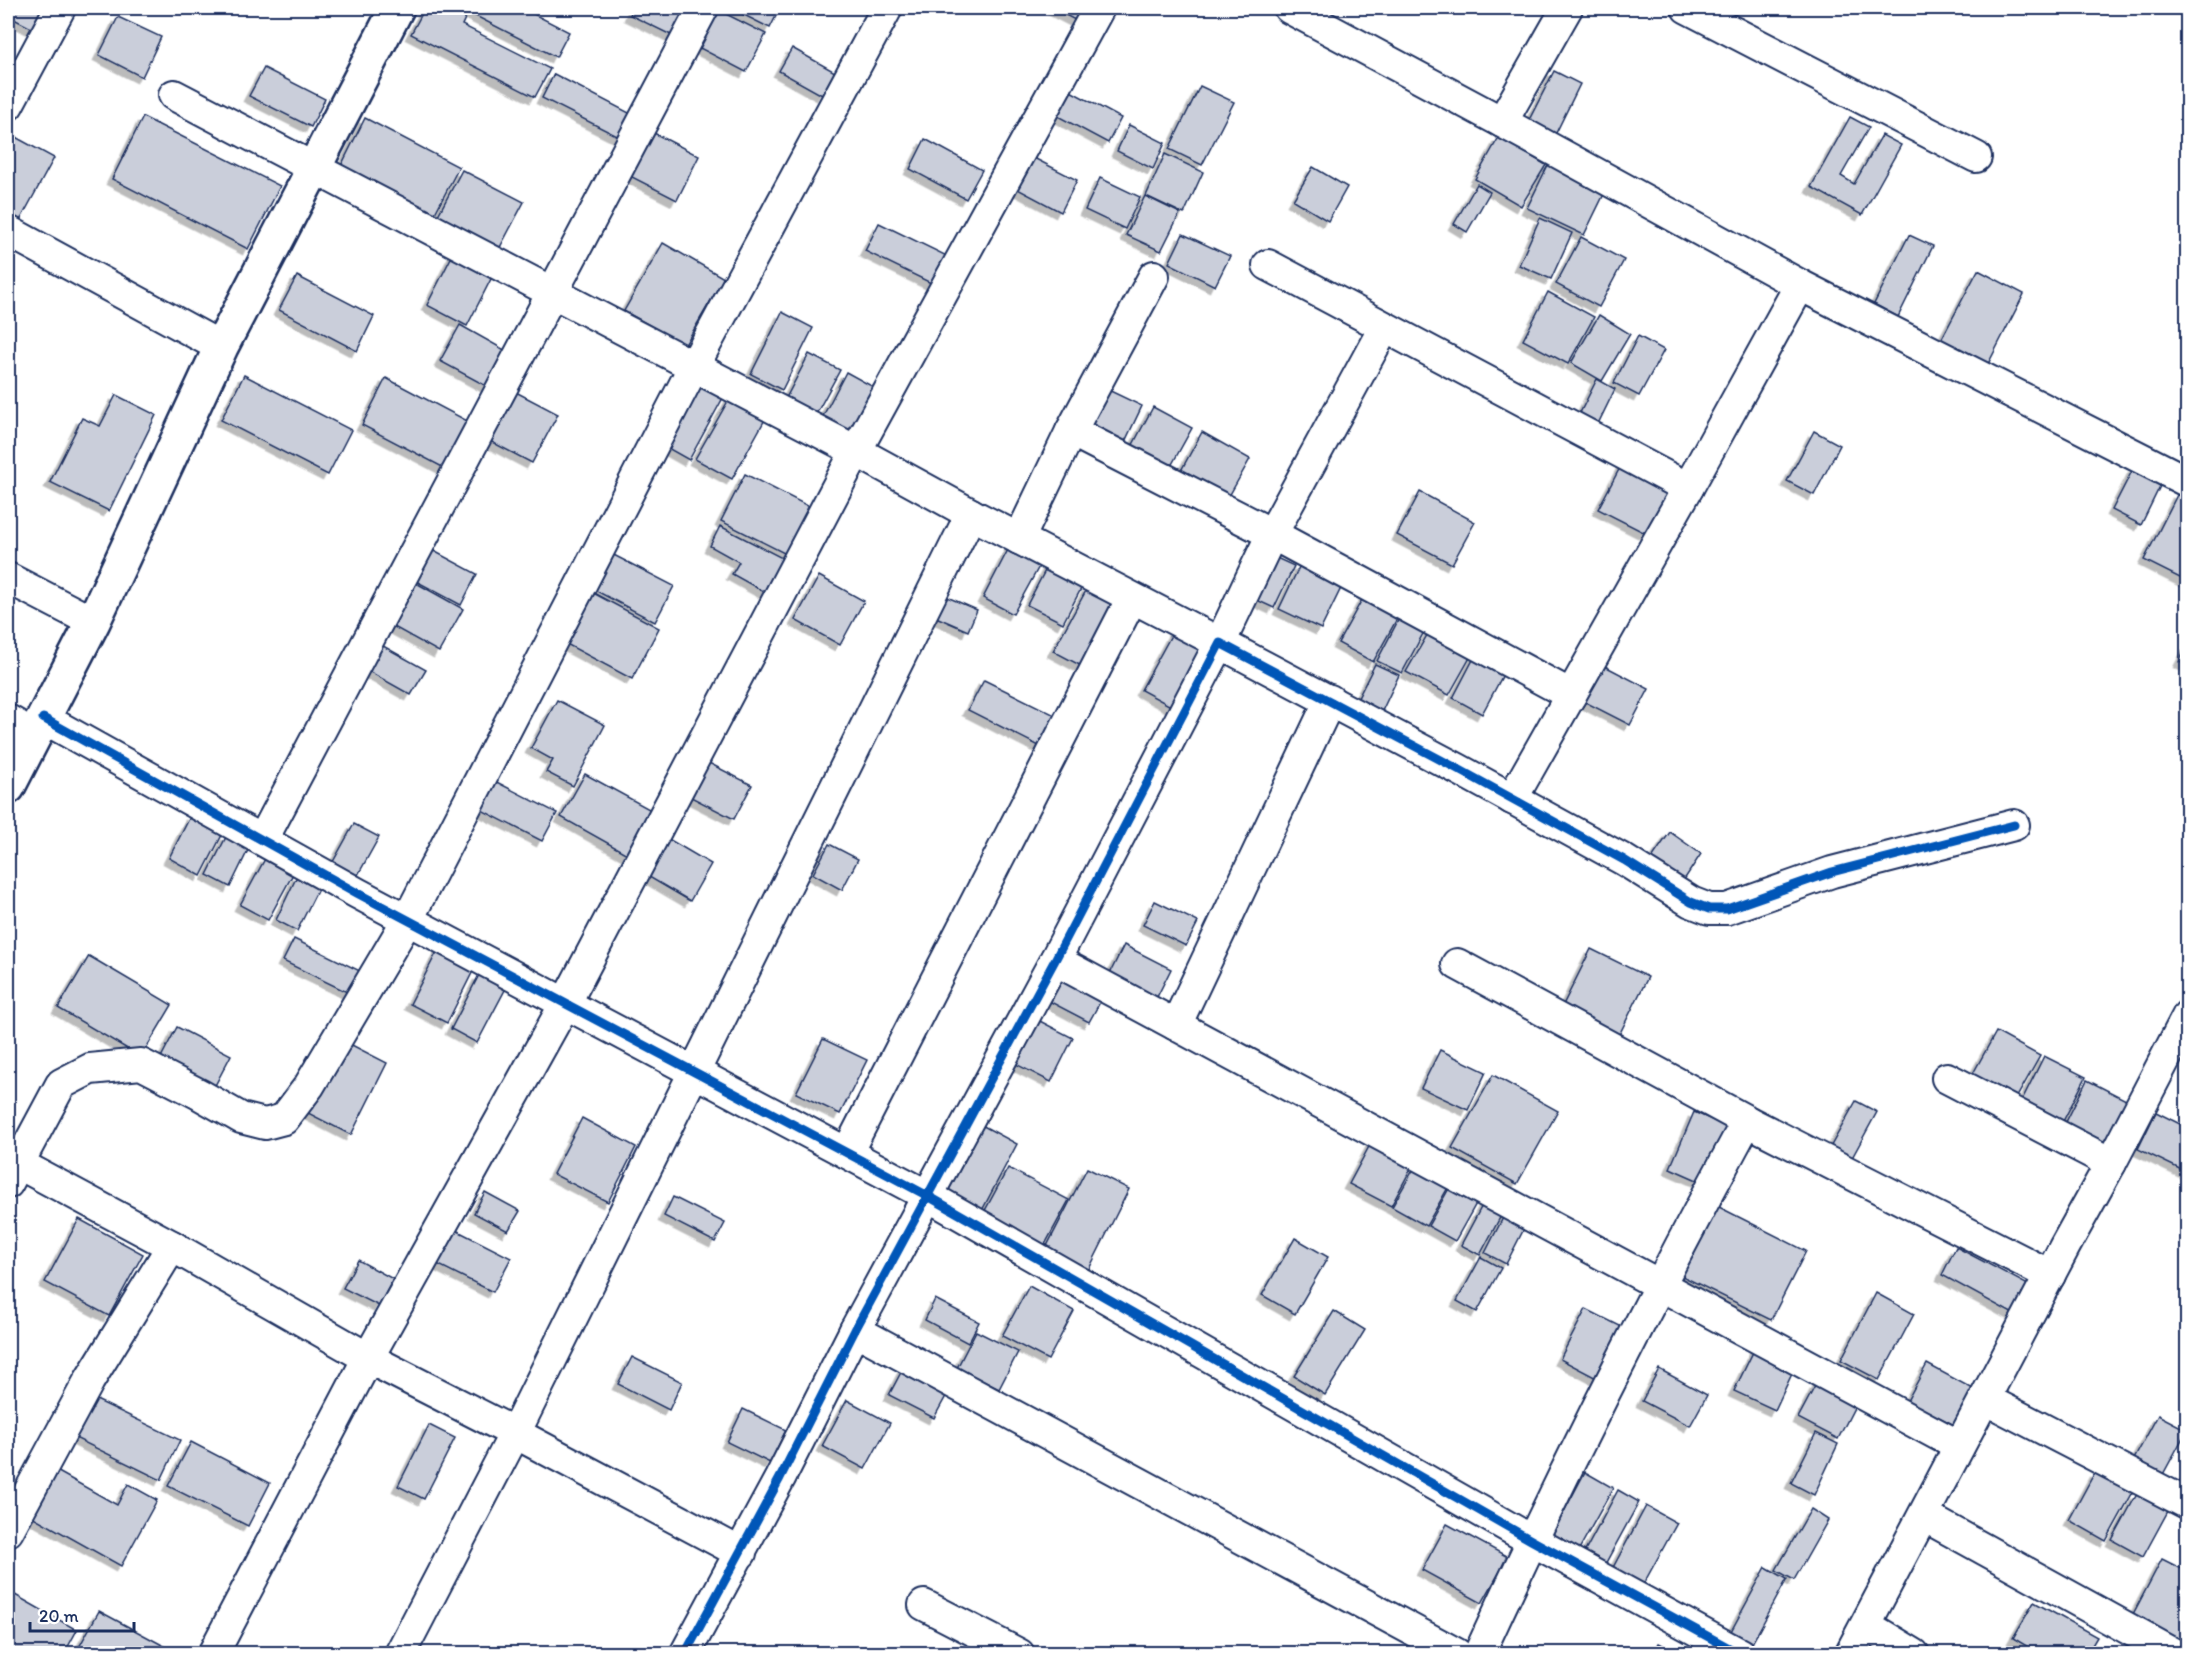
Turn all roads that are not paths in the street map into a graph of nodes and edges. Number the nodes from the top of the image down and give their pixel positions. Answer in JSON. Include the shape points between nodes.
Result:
{"nodes":[{"id":1,"x":60,"y":8,"type":"edge"},
{"id":2,"x":397,"y":8,"type":"edge"},
{"id":3,"x":703,"y":8,"type":"edge"},
{"id":4,"x":887,"y":8,"type":"edge"},
{"id":5,"x":1099,"y":8,"type":"edge"},
{"id":6,"x":1289,"y":8,"type":"edge"},
{"id":7,"x":1567,"y":8,"type":"edge"},
{"id":8,"x":1687,"y":8,"type":"edge"},
{"id":9,"x":174,"y":95,"type":"dead end"},
{"id":10,"x":8,"y":105,"type":"edge"},
{"id":11,"x":1502,"y":122,"type":"junction"},
{"id":12,"x":1976,"y":157,"type":"dead end"},
{"id":13,"x":314,"y":168,"type":"junction"},
{"id":14,"x":8,"y":231,"type":"edge"},
{"id":15,"x":1268,"y":265,"type":"dead end"},
{"id":16,"x":1154,"y":276,"type":"dead end"},
{"id":17,"x":1800,"y":285,"type":"junction"},
{"id":18,"x":553,"y":293,"type":"junction"},
{"id":19,"x":1384,"y":328,"type":"junction"},
{"id":20,"x":221,"y":347,"type":"junction"},
{"id":21,"x":693,"y":368,"type":"junction"},
{"id":22,"x":1071,"y":431,"type":"junction"},
{"id":23,"x":856,"y":451,"type":"junction"},
{"id":24,"x":2187,"y":482,"type":"edge"},
{"id":25,"x":1688,"y":488,"type":"junction"},
{"id":26,"x":972,"y":514,"type":"junction"},
{"id":27,"x":1272,"y":534,"type":"junction"},
{"id":28,"x":1019,"y":539,"type":"junction"},
{"id":29,"x":8,"y":578,"type":"edge"},
{"id":30,"x":1132,"y":598,"type":"junction"},
{"id":31,"x":93,"y":622,"type":"junction"},
{"id":32,"x":1220,"y":643,"type":"junction"},
{"id":33,"x":1571,"y":695,"type":"junction"},
{"id":34,"x":1330,"y":700,"type":"junction"},
{"id":35,"x":28,"y":724,"type":"edge"},
{"id":36,"x":8,"y":787,"type":"edge"},
{"id":37,"x":1512,"y":799,"type":"junction"},
{"id":38,"x":2014,"y":825,"type":"dead end"},
{"id":39,"x":263,"y":839,"type":"junction"},
{"id":40,"x":408,"y":919,"type":"junction"},
{"id":41,"x":1055,"y":960,"type":"junction"},
{"id":42,"x":1457,"y":964,"type":"dead end"},
{"id":43,"x":565,"y":1004,"type":"junction"},
{"id":44,"x":1176,"y":1025,"type":"junction"},
{"id":45,"x":2184,"y":1030,"type":"edge"},
{"id":46,"x":694,"y":1072,"type":"junction"},
{"id":47,"x":1947,"y":1078,"type":"dead end"},
{"id":48,"x":1747,"y":1121,"type":"junction"},
{"id":49,"x":847,"y":1153,"type":"junction"},
{"id":50,"x":2111,"y":1163,"type":"junction"},
{"id":51,"x":11,"y":1168,"type":"edge"},
{"id":52,"x":928,"y":1196,"type":"junction"},
{"id":53,"x":172,"y":1246,"type":"junction"},
{"id":54,"x":2050,"y":1275,"type":"junction"},
{"id":55,"x":1659,"y":1284,"type":"junction"},
{"id":56,"x":855,"y":1330,"type":"junction"},
{"id":57,"x":368,"y":1358,"type":"junction"},
{"id":58,"x":1985,"y":1399,"type":"junction"},
{"id":59,"x":515,"y":1433,"type":"junction"},
{"id":60,"x":1959,"y":1446,"type":"junction"},
{"id":61,"x":2187,"y":1504,"type":"edge"},
{"id":62,"x":1924,"y":1516,"type":"junction"},
{"id":63,"x":8,"y":1531,"type":"edge"},
{"id":64,"x":1531,"y":1540,"type":"junction"},
{"id":65,"x":741,"y":1552,"type":"junction"},
{"id":66,"x":924,"y":1605,"type":"dead end"},
{"id":67,"x":1866,"y":1625,"type":"junction"},
{"id":68,"x":213,"y":1653,"type":"edge"},
{"id":69,"x":400,"y":1653,"type":"edge"},
{"id":70,"x":685,"y":1653,"type":"edge"},
{"id":71,"x":1019,"y":1653,"type":"edge"},
{"id":72,"x":1457,"y":1653,"type":"edge"},
{"id":73,"x":1479,"y":1653,"type":"edge"},
{"id":74,"x":1740,"y":1653,"type":"edge"},
{"id":75,"x":1850,"y":1653,"type":"edge"},
{"id":76,"x":1914,"y":1653,"type":"edge"},
{"id":77,"x":2174,"y":1653,"type":"edge"}],
"edges":[{"from":1,"to":10,"type":"street"},
{"from":2,"to":13,"type":"street"},
{"from":3,"to":18,"type":"street"},
{"from":4,"to":21,"type":"street"},
{"from":5,"to":23,"type":"street"},
{"from":6,"to":11,"type":"street"},
{"from":7,"to":11,"type":"street"},
{"from":8,"to":12,"type":"street"},
{"from":9,"to":13,"type":"street"},
{"from":11,"to":17,"type":"street"},
{"from":13,"to":18,"type":"street"},
{"from":13,"to":20,"type":"street"},
{"from":14,"to":20,"type":"street"},
{"from":15,"to":19,"type":"street"},
{"from":16,"to":22,"type":"street"},
{"from":17,"to":24,"type":"street"},
{"from":17,"to":25,"type":"street"},
{"from":18,"to":21,"type":"street"},
{"from":18,"to":39,"type":"street"},
{"from":19,"to":25,"type":"street"},
{"from":19,"to":27,"type":"street"},
{"from":20,"to":31,"type":"street"},
{"from":21,"to":23,"type":"street"},
{"from":21,"to":40,"type":"street"},
{"from":22,"to":27,"type":"street"},
{"from":22,"to":28,"type":"street"},
{"from":23,"to":26,"type":"street"},
{"from":23,"to":43,"type":"street"},
{"from":25,"to":33,"type":"street"},
{"from":26,"to":28,"type":"street"},
{"from":26,"to":46,"type":"street"},
{"from":27,"to":32,"type":"street"},
{"from":27,"to":33,"type":"street"},
{"from":28,"to":30,"type":"street"},
{"from":29,"to":31,"type":"street"},
{"from":30,"to":32,"type":"street"},
{"from":30,"to":49,"type":"street"},
{"from":31,"to":35,"type":"street"},
{"from":32,"to":34,"type":"street"},
{"from":32,"to":41,"type":"street"},
{"from":33,"to":37,"type":"street"},
{"from":34,"to":37,"type":"street"},
{"from":34,"to":44,"type":"street"},
{"from":35,"to":36,"type":"street"},
{"from":35,"to":39,"type":"street"},
{"from":37,"to":38,"type":"street","via":[[1709,909],[1727,909],[1832,872]]},
{"from":39,"to":40,"type":"street"},
{"from":40,"to":43,"type":"street"},
{"from":40,"to":51,"type":"street","via":[[309,1086],[284,1119],[265,1124],[241,1119],[141,1064],[90,1069],[61,1084]]},
{"from":41,"to":44,"type":"street"},
{"from":41,"to":52,"type":"street"},
{"from":42,"to":48,"type":"street"},
{"from":43,"to":46,"type":"street"},
{"from":43,"to":57,"type":"street"},
{"from":44,"to":55,"type":"street"},
{"from":45,"to":50,"type":"street"},
{"from":46,"to":49,"type":"street"},
{"from":46,"to":59,"type":"street"},
{"from":47,"to":50,"type":"street"},
{"from":48,"to":54,"type":"street"},
{"from":48,"to":55,"type":"street"},
{"from":49,"to":52,"type":"street"},
{"from":50,"to":54,"type":"street"},
{"from":51,"to":53,"type":"street"},
{"from":52,"to":56,"type":"street"},
{"from":52,"to":64,"type":"street"},
{"from":53,"to":57,"type":"street"},
{"from":53,"to":63,"type":"street","via":[[88,1382]]},
{"from":54,"to":58,"type":"street"},
{"from":55,"to":60,"type":"street"},
{"from":55,"to":64,"type":"street"},
{"from":56,"to":65,"type":"street"},
{"from":56,"to":72,"type":"street"},
{"from":57,"to":59,"type":"street"},
{"from":57,"to":68,"type":"street"},
{"from":58,"to":60,"type":"street"},
{"from":58,"to":61,"type":"street"},
{"from":59,"to":65,"type":"street"},
{"from":59,"to":69,"type":"street"},
{"from":60,"to":62,"type":"street"},
{"from":62,"to":67,"type":"street"},
{"from":62,"to":77,"type":"street"},
{"from":64,"to":73,"type":"street"},
{"from":64,"to":74,"type":"street"},
{"from":65,"to":70,"type":"street"},
{"from":66,"to":71,"type":"street"},
{"from":67,"to":75,"type":"street"},
{"from":67,"to":76,"type":"street"}]}
